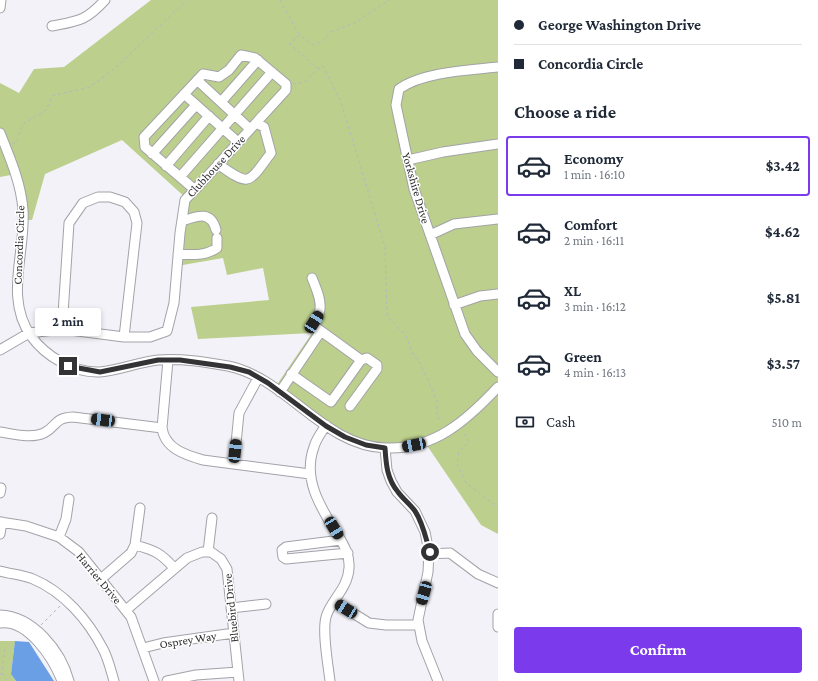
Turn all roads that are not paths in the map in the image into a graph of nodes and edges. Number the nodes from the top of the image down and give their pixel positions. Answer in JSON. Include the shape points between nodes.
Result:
{"nodes":[{"id":1,"x":1,"y":0,"type":"edge"},
{"id":2,"x":105,"y":0,"type":"edge"},
{"id":3,"x":0,"y":5,"type":"edge"},
{"id":4,"x":0,"y":8,"type":"edge"},
{"id":5,"x":52,"y":26,"type":"dead end"},
{"id":6,"x":257,"y":59,"type":"junction"},
{"id":7,"x":498,"y":67,"type":"edge"},
{"id":8,"x":272,"y":72,"type":"junction"},
{"id":9,"x":197,"y":80,"type":"junction"},
{"id":10,"x":184,"y":94,"type":"junction"},
{"id":11,"x":221,"y":102,"type":"junction"},
{"id":12,"x":196,"y":104,"type":"junction"},
{"id":13,"x":234,"y":115,"type":"junction"},
{"id":14,"x":209,"y":116,"type":"junction"},
{"id":15,"x":253,"y":126,"type":"junction"},
{"id":16,"x":224,"y":129,"type":"junction"},
{"id":17,"x":0,"y":133,"type":"edge"},
{"id":18,"x":238,"y":142,"type":"junction"},
{"id":19,"x":498,"y":144,"type":"edge"},
{"id":20,"x":152,"y":154,"type":"junction"},
{"id":21,"x":408,"y":160,"type":"junction"},
{"id":22,"x":218,"y":164,"type":"junction"},
{"id":23,"x":166,"y":166,"type":"junction"},
{"id":24,"x":180,"y":178,"type":"junction"},
{"id":25,"x":194,"y":190,"type":"junction"},
{"id":26,"x":498,"y":219,"type":"edge"},
{"id":27,"x":182,"y":221,"type":"junction"},
{"id":28,"x":430,"y":235,"type":"junction"},
{"id":29,"x":178,"y":254,"type":"junction"},
{"id":30,"x":312,"y":278,"type":"dead end"},
{"id":31,"x":498,"y":294,"type":"edge"},
{"id":32,"x":454,"y":305,"type":"junction"},
{"id":33,"x":62,"y":329,"type":"junction"},
{"id":34,"x":321,"y":331,"type":"junction"},
{"id":35,"x":29,"y":333,"type":"junction"},
{"id":36,"x":124,"y":337,"type":"junction"},
{"id":37,"x":0,"y":350,"type":"edge"},
{"id":38,"x":168,"y":360,"type":"junction"},
{"id":39,"x":361,"y":360,"type":"junction"},
{"id":40,"x":498,"y":372,"type":"edge"},
{"id":41,"x":291,"y":374,"type":"junction"},
{"id":42,"x":258,"y":378,"type":"junction"},
{"id":43,"x":498,"y":387,"type":"edge"},
{"id":44,"x":280,"y":392,"type":"junction"},
{"id":45,"x":350,"y":406,"type":"dead end"},
{"id":46,"x":326,"y":426,"type":"junction"},
{"id":47,"x":162,"y":428,"type":"junction"},
{"id":48,"x":0,"y":432,"type":"edge"},
{"id":49,"x":385,"y":448,"type":"junction"},
{"id":50,"x":234,"y":464,"type":"junction"},
{"id":51,"x":310,"y":474,"type":"junction"},
{"id":52,"x":69,"y":499,"type":"dead end"},
{"id":53,"x":140,"y":508,"type":"dead end"},
{"id":54,"x":212,"y":518,"type":"dead end"},
{"id":55,"x":1,"y":522,"type":"edge"},
{"id":56,"x":0,"y":534,"type":"edge"},
{"id":57,"x":59,"y":537,"type":"junction"},
{"id":58,"x":341,"y":540,"type":"junction"},
{"id":59,"x":135,"y":545,"type":"junction"},
{"id":60,"x":208,"y":552,"type":"junction"},
{"id":61,"x":348,"y":553,"type":"junction"},
{"id":62,"x":429,"y":554,"type":"junction"},
{"id":63,"x":174,"y":568,"type":"junction"},
{"id":64,"x":0,"y":571,"type":"edge"},
{"id":65,"x":101,"y":579,"type":"junction"},
{"id":66,"x":498,"y":583,"type":"edge"},
{"id":67,"x":335,"y":602,"type":"junction"},
{"id":68,"x":266,"y":604,"type":"dead end"},
{"id":69,"x":231,"y":608,"type":"junction"},
{"id":70,"x":126,"y":610,"type":"junction"},
{"id":71,"x":498,"y":614,"type":"edge"},
{"id":72,"x":0,"y":615,"type":"edge"},
{"id":73,"x":0,"y":623,"type":"edge"},
{"id":74,"x":419,"y":625,"type":"junction"},
{"id":75,"x":498,"y":627,"type":"edge"},
{"id":76,"x":234,"y":633,"type":"junction"},
{"id":77,"x":143,"y":648,"type":"junction"},
{"id":78,"x":238,"y":676,"type":"edge"},
{"id":79,"x":196,"y":678,"type":"edge"},
{"id":80,"x":62,"y":681,"type":"edge"},
{"id":81,"x":69,"y":681,"type":"edge"},
{"id":82,"x":114,"y":681,"type":"edge"},
{"id":83,"x":154,"y":681,"type":"edge"},
{"id":84,"x":167,"y":681,"type":"edge"},
{"id":85,"x":330,"y":681,"type":"edge"},
{"id":86,"x":438,"y":681,"type":"edge"}],
"edges":[{"from":1,"to":3,"type":"street"},
{"from":2,"to":5,"type":"street","via":[[81,21]]},
{"from":3,"to":4,"type":"street"},
{"from":6,"to":8,"type":"street"},
{"from":6,"to":9,"type":"street","via":[[241,55],[230,70],[219,77],[203,74]]},
{"from":6,"to":11,"type":"street"},
{"from":7,"to":21,"type":"street","name":"Yorkshire Drive","via":[[415,80],[399,89],[396,104]]},
{"from":8,"to":13,"type":"street"},
{"from":8,"to":15,"type":"street","name":"Clubhouse Drive","via":[[286,84],[286,90]]},
{"from":9,"to":10,"type":"street"},
{"from":9,"to":11,"type":"street"},
{"from":10,"to":12,"type":"street"},
{"from":10,"to":20,"type":"street","via":[[144,137],[145,147]]},
{"from":11,"to":13,"type":"street"},
{"from":12,"to":14,"type":"street"},
{"from":12,"to":20,"type":"street"},
{"from":13,"to":15,"type":"street"},
{"from":13,"to":16,"type":"street"},
{"from":14,"to":16,"type":"street"},
{"from":14,"to":23,"type":"street"},
{"from":15,"to":18,"type":"street","name":"Clubhouse Drive"},
{"from":15,"to":22,"type":"street","via":[[264,127],[271,153],[253,177],[239,179]]},
{"from":16,"to":18,"type":"street"},
{"from":16,"to":24,"type":"street"},
{"from":17,"to":35,"type":"street","name":"Concordia Circle","via":[[20,191],[23,212],[18,302]]},
{"from":18,"to":22,"type":"street","name":"Clubhouse Drive"},
{"from":19,"to":21,"type":"street"},
{"from":20,"to":23,"type":"street"},
{"from":21,"to":28,"type":"street","name":"Yorkshire Drive","via":[[414,189]]},
{"from":22,"to":25,"type":"street","name":"Clubhouse Drive"},
{"from":23,"to":24,"type":"street"},
{"from":24,"to":25,"type":"street"},
{"from":25,"to":27,"type":"street","name":"Clubhouse Drive","via":[[185,200]]},
{"from":26,"to":28,"type":"street","via":[[454,224]]},
{"from":27,"to":29,"type":"street","name":"Clubhouse Drive"},
{"from":27,"to":29,"type":"street","via":[[196,216],[206,216],[213,220],[217,234],[216,248],[211,252],[196,255]]},
{"from":28,"to":32,"type":"street","name":"Yorkshire Drive"},
{"from":29,"to":36,"type":"street","name":"Clubhouse Drive","via":[[174,303],[167,332],[150,337]]},
{"from":30,"to":34,"type":"street","via":[[320,306],[312,325]]},
{"from":31,"to":32,"type":"street","via":[[480,296]]},
{"from":32,"to":40,"type":"street","name":"Yorkshire Drive","via":[[465,334],[476,351]]},
{"from":33,"to":35,"type":"street"},
{"from":33,"to":36,"type":"street"},
{"from":33,"to":36,"type":"street","via":[[69,223],[83,203],[98,196],[110,197],[125,202],[134,212],[137,224]]},
{"from":34,"to":39,"type":"street"},
{"from":34,"to":41,"type":"street"},
{"from":35,"to":37,"type":"street"},
{"from":35,"to":38,"type":"street","name":"Concordia Circle","via":[[43,350],[68,366],[86,370],[100,372]]},
{"from":38,"to":42,"type":"street","name":"Concordia Circle","via":[[230,367],[249,372]]},
{"from":38,"to":47,"type":"street"},
{"from":39,"to":41,"type":"street","via":[[331,402]]},
{"from":39,"to":45,"type":"street","via":[[367,358],[377,365],[377,369]]},
{"from":41,"to":44,"type":"street"},
{"from":42,"to":44,"type":"street","name":"Concordia Circle"},
{"from":42,"to":50,"type":"street","via":[[239,413]]},
{"from":43,"to":49,"type":"street","name":"Concordia Circle","via":[[462,422],[445,433],[424,443]]},
{"from":44,"to":46,"type":"street","name":"Concordia Circle"},
{"from":46,"to":49,"type":"street","name":"Concordia Circle","via":[[366,445]]},
{"from":46,"to":51,"type":"street","via":[[314,445]]},
{"from":47,"to":48,"type":"street","via":[[73,417],[59,419],[45,432],[34,436]]},
{"from":47,"to":50,"type":"street","via":[[173,448],[187,456]]},
{"from":49,"to":62,"type":"street","via":[[391,481],[397,492],[415,511],[425,532]]},
{"from":50,"to":51,"type":"street"},
{"from":51,"to":58,"type":"street","via":[[319,504]]},
{"from":52,"to":57,"type":"street","via":[[66,519]]},
{"from":53,"to":59,"type":"street"},
{"from":54,"to":60,"type":"street"},
{"from":55,"to":56,"type":"street"},
{"from":55,"to":57,"type":"street","name":"Harrier Drive","via":[[26,526]]},
{"from":57,"to":65,"type":"street","name":"Harrier Drive","via":[[79,552]]},
{"from":58,"to":61,"type":"street"},
{"from":58,"to":61,"type":"street","via":[[286,547],[282,550],[282,557],[286,559]]},
{"from":59,"to":63,"type":"street","via":[[155,550]]},
{"from":59,"to":65,"type":"street","via":[[131,554]]},
{"from":60,"to":63,"type":"street","via":[[186,558]]},
{"from":60,"to":69,"type":"street","name":"Bluebird Drive","via":[[221,559],[227,569]]},
{"from":61,"to":67,"type":"street","via":[[350,569],[344,588]]},
{"from":62,"to":66,"type":"street","via":[[450,553],[478,574]]},
{"from":62,"to":74,"type":"street","via":[[428,572],[419,610]]},
{"from":63,"to":70,"type":"street"},
{"from":64,"to":82,"type":"street","via":[[32,578],[66,600],[87,624],[104,650]]},
{"from":65,"to":70,"type":"street","name":"Harrier Drive"},
{"from":67,"to":74,"type":"street","via":[[370,623]]},
{"from":67,"to":85,"type":"street","via":[[326,616],[325,626]]},
{"from":68,"to":69,"type":"street"},
{"from":69,"to":76,"type":"street","name":"Bluebird Drive"},
{"from":70,"to":77,"type":"street","name":"Harrier Drive"},
{"from":71,"to":75,"type":"street"},
{"from":72,"to":81,"type":"street","via":[[21,619],[37,630],[66,668]]},
{"from":73,"to":80,"type":"street","via":[[16,625],[30,633],[56,664]]},
{"from":74,"to":86,"type":"street","via":[[422,641]]},
{"from":76,"to":77,"type":"street","name":"Osprey Way"},
{"from":76,"to":78,"type":"street","name":"Bluebird Drive"},
{"from":77,"to":83,"type":"street","name":"Harrier Drive"},
{"from":78,"to":79,"type":"street"},
{"from":79,"to":84,"type":"street"}]}
